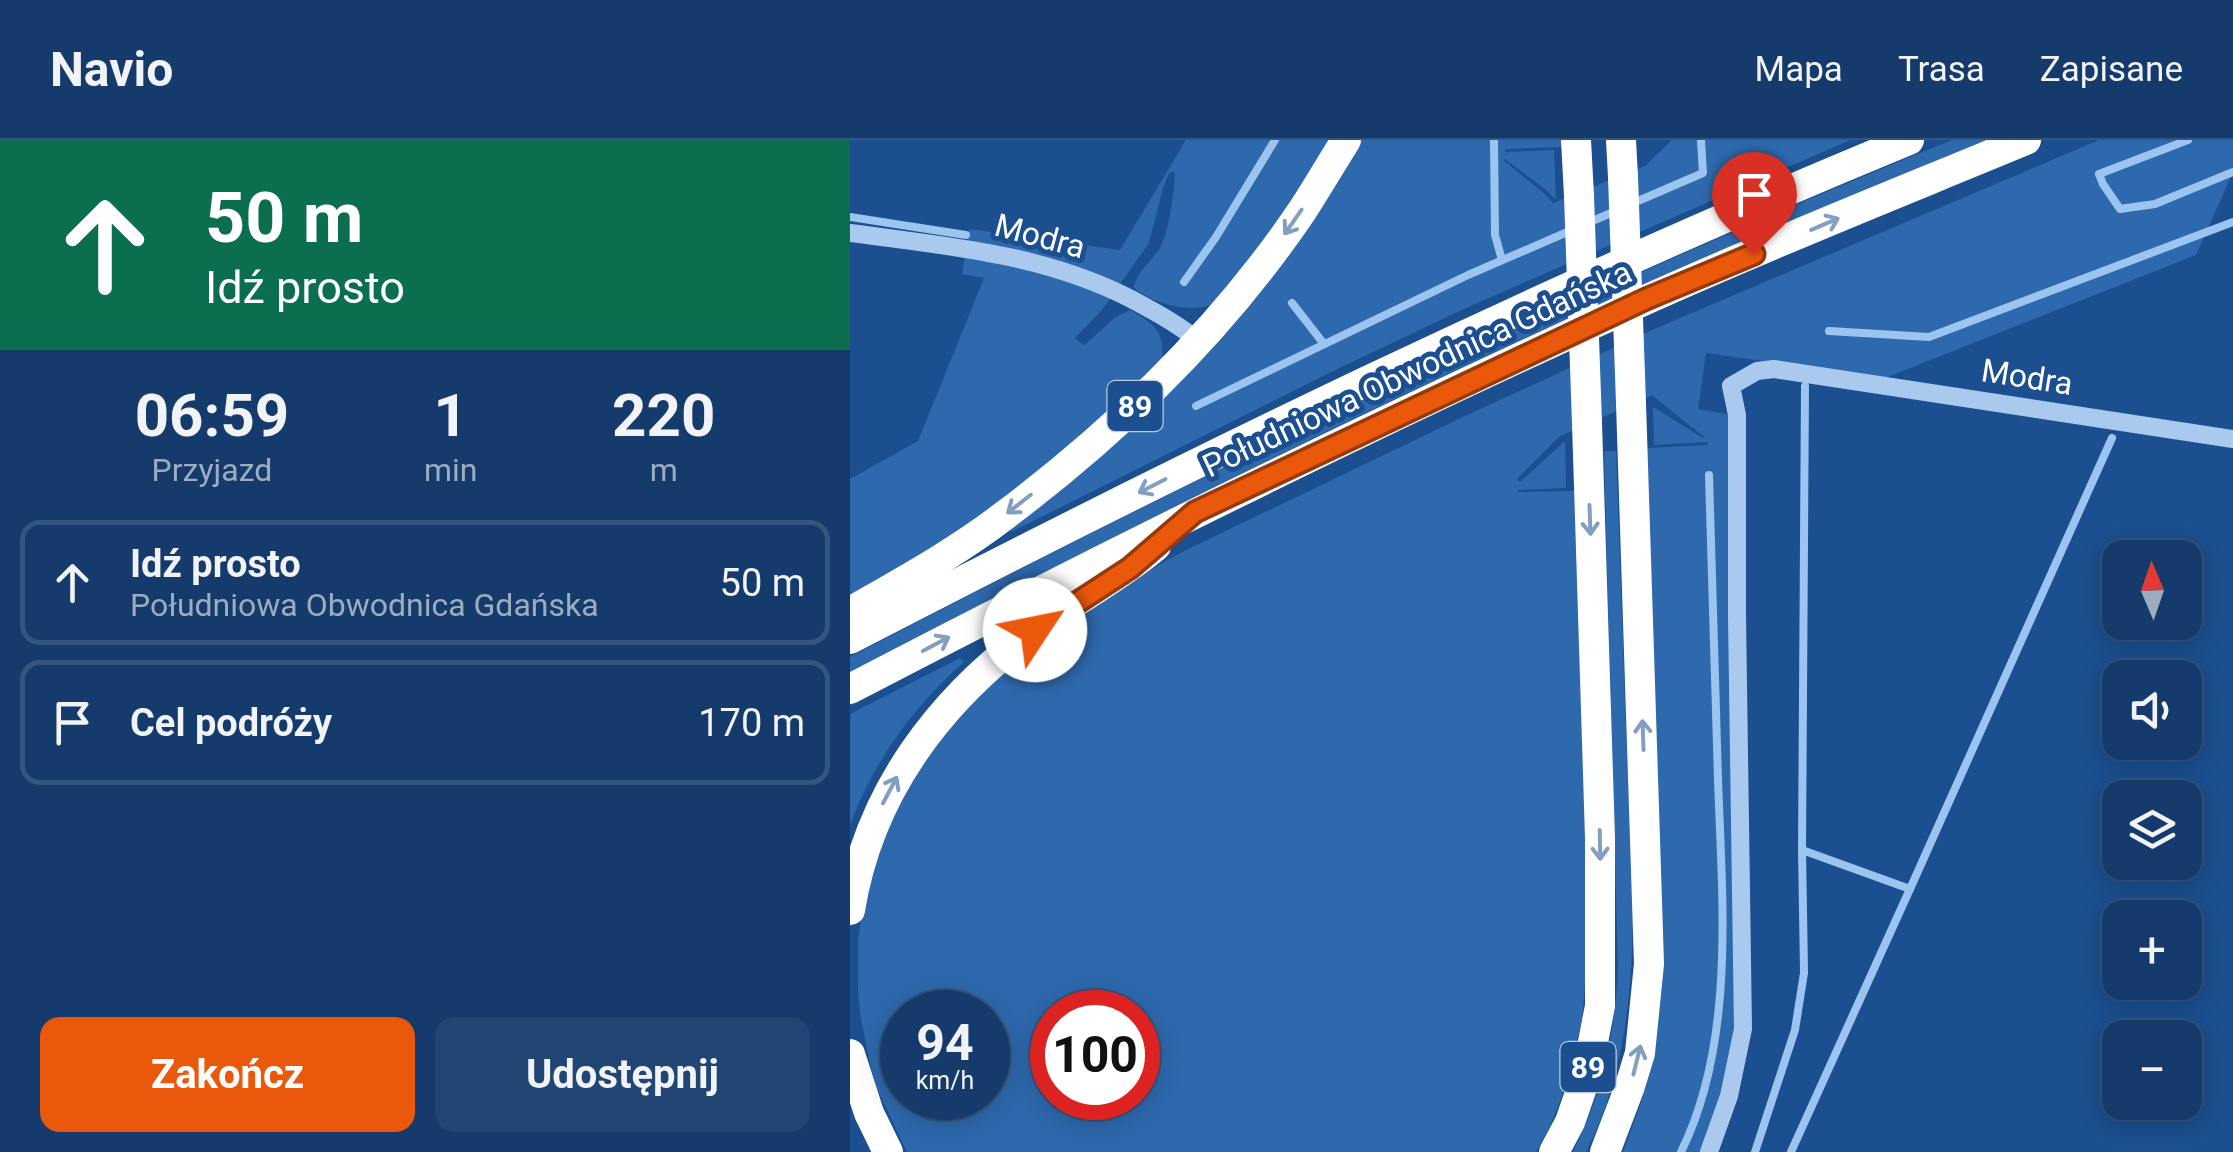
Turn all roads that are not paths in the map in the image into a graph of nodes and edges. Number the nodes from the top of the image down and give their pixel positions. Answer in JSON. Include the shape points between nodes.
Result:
{"nodes":[{"id":1,"x":1346,"y":140,"type":"edge"},
{"id":2,"x":1576,"y":140,"type":"edge"},
{"id":3,"x":1622,"y":140,"type":"edge"},
{"id":4,"x":1908,"y":140,"type":"edge"},
{"id":5,"x":2026,"y":140,"type":"edge"},
{"id":6,"x":850,"y":233,"type":"edge"},
{"id":7,"x":1198,"y":341,"type":"junction"},
{"id":8,"x":2233,"y":439,"type":"edge"},
{"id":9,"x":1195,"y":512,"type":"junction"},
{"id":10,"x":850,"y":612,"type":"edge"},
{"id":11,"x":850,"y":639,"type":"edge"},
{"id":12,"x":850,"y":689,"type":"edge"},
{"id":13,"x":850,"y":910,"type":"edge"},
{"id":14,"x":850,"y":1054,"type":"edge"},
{"id":15,"x":888,"y":1152,"type":"edge"},
{"id":16,"x":1554,"y":1152,"type":"edge"},
{"id":17,"x":1605,"y":1152,"type":"edge"},
{"id":18,"x":1708,"y":1152,"type":"edge"}],
"edges":[{"from":1,"to":7,"type":"highway","number":"89","one_way":true,"via":[[1276,247]]},
{"from":2,"to":16,"type":"highway","number":"89","one_way":true,"bridge":true,"via":[[1602,945],[1600,1006],[1587,1073]]},
{"from":17,"to":3,"type":"highway","number":"89","one_way":true,"bridge":true,"via":[[1640,1053],[1649,964]]},
{"from":4,"to":11,"type":"highway","name":"Południowa Obwodnica Gdańska","one_way":true,"via":[[1312,406]]},
{"from":9,"to":5,"type":"highway","name":"Południowa Obwodnica Gdańska","one_way":true,"via":[[1646,299]]},
{"from":6,"to":7,"type":"lane","name":"Modra","via":[[989,252],[1063,271],[1169,318]]},
{"from":7,"to":10,"type":"highway","number":"89","one_way":true,"via":[[1083,454],[1003,517]]},
{"from":8,"to":18,"type":"lane","name":"Modra","via":[[1774,369],[1731,386],[1737,415],[1744,1028]]},
{"from":12,"to":9,"type":"highway","name":"Południowa Obwodnica Gdańska","one_way":true},
{"from":13,"to":9,"type":"highway","one_way":true,"via":[[857,869],[891,787],[957,699],[1035,630],[1130,568]]},
{"from":14,"to":15,"type":"highway"}]}
